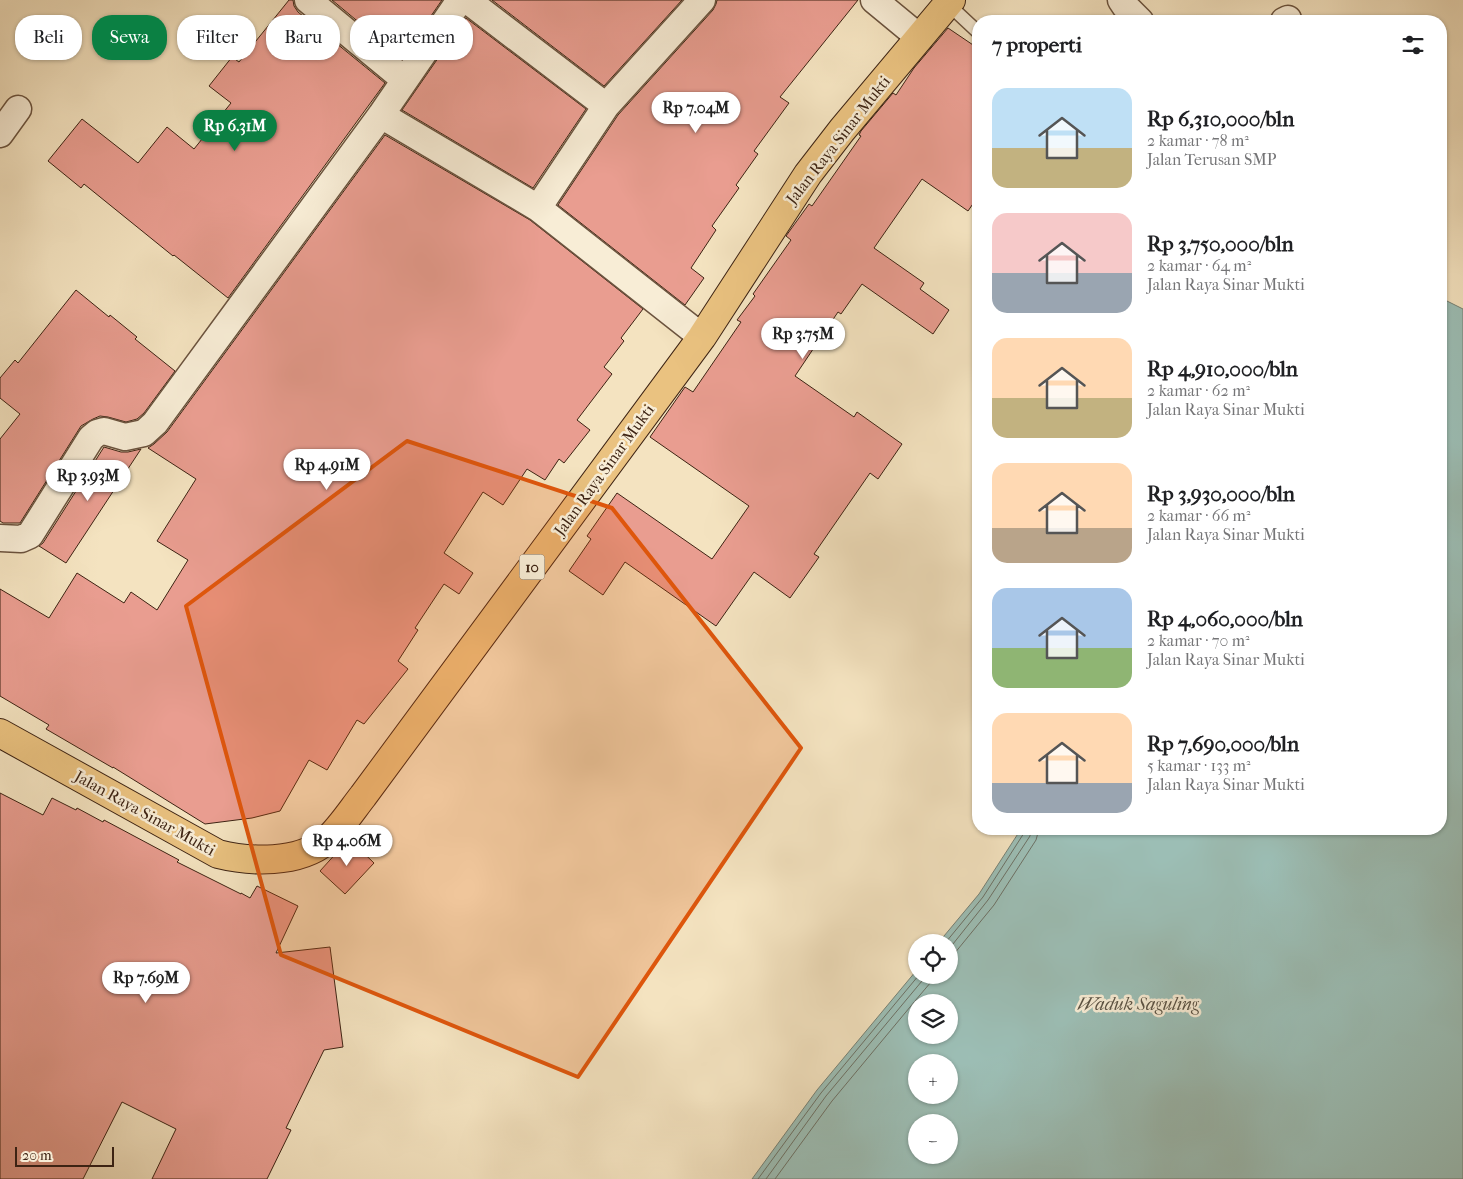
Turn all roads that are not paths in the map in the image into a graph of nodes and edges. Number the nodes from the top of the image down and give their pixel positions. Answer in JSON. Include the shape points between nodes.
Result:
{"nodes":[{"id":1,"x":308,"y":0,"type":"edge"},
{"id":2,"x":460,"y":0,"type":"edge"},
{"id":3,"x":467,"y":0,"type":"edge"},
{"id":4,"x":702,"y":0,"type":"edge"},
{"id":5,"x":874,"y":0,"type":"edge"},
{"id":6,"x":1121,"y":0,"type":"edge"},
{"id":7,"x":950,"y":2,"type":"edge"},
{"id":8,"x":1134,"y":15,"type":"edge"},
{"id":9,"x":972,"y":26,"type":"edge"},
{"id":10,"x":920,"y":38,"type":"junction"},
{"id":11,"x":405,"y":80,"type":"junction"},
{"id":12,"x":606,"y":106,"type":"junction"},
{"id":13,"x":18,"y":109,"type":"dead end"},
{"id":14,"x":381,"y":115,"type":"junction"},
{"id":15,"x":0,"y":134,"type":"edge"},
{"id":16,"x":538,"y":208,"type":"junction"},
{"id":17,"x":702,"y":337,"type":"junction"},
{"id":18,"x":0,"y":538,"type":"edge"},
{"id":19,"x":2,"y":739,"type":"edge"}],
"edges":[{"from":1,"to":11,"type":"street"},
{"from":2,"to":11,"type":"street"},
{"from":3,"to":12,"type":"street"},
{"from":4,"to":12,"type":"street"},
{"from":5,"to":10,"type":"street"},
{"from":6,"to":8,"type":"street"},
{"from":7,"to":9,"type":"lane"},
{"from":7,"to":10,"type":"highway","name":"Jalan Raya Sinar Mukti","number":"10"},
{"from":10,"to":17,"type":"highway","name":"Jalan Raya Sinar Mukti","number":"10","via":[[808,174]]},
{"from":11,"to":14,"type":"street"},
{"from":12,"to":16,"type":"street"},
{"from":13,"to":15,"type":"street"},
{"from":14,"to":16,"type":"street"},
{"from":14,"to":18,"type":"street","via":[[155,423],[144,434],[125,437],[104,431],[97,433],[30,535],[21,539]]},
{"from":16,"to":17,"type":"street"},
{"from":17,"to":19,"type":"highway","name":"Jalan Raya Sinar Mukti","number":"10","via":[[363,796],[327,840],[314,850],[267,860],[238,859],[218,854]]}]}
